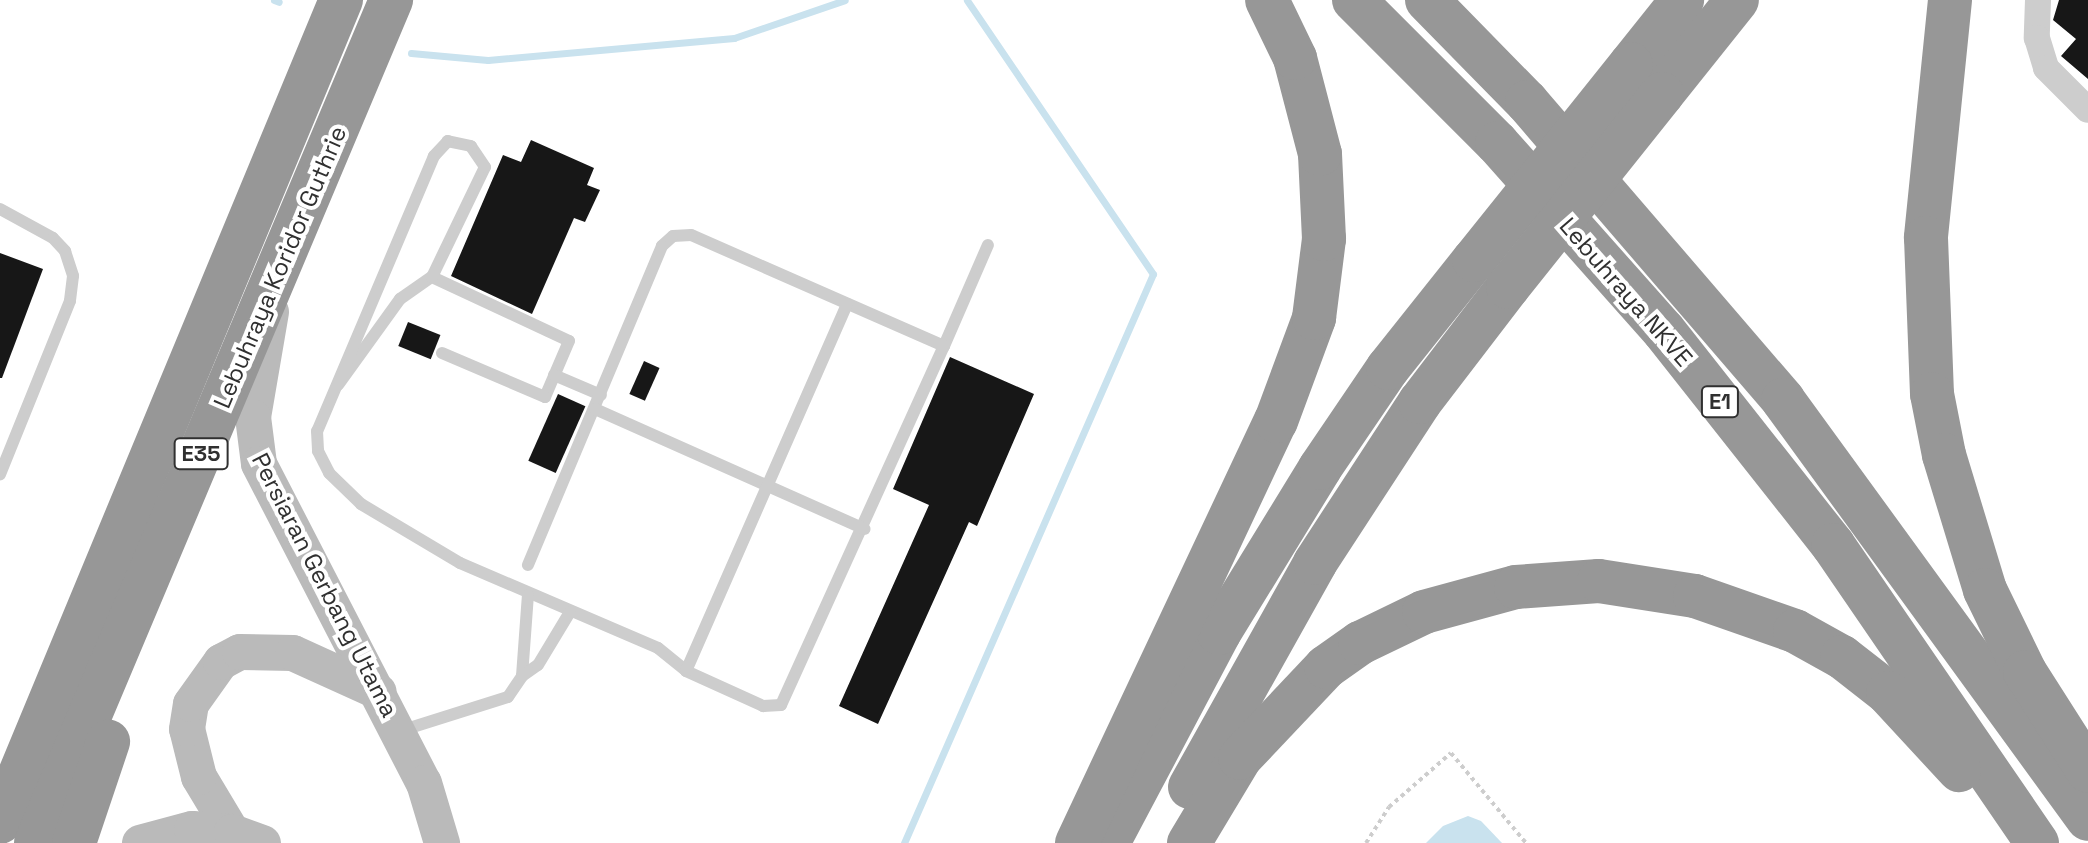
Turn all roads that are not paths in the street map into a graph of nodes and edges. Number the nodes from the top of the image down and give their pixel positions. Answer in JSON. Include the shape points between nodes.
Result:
{"nodes":[{"id":1,"x":341,"y":0,"type":"edge"},
{"id":2,"x":391,"y":0,"type":"edge"},
{"id":3,"x":1267,"y":0,"type":"edge"},
{"id":4,"x":1354,"y":0,"type":"edge"},
{"id":5,"x":1427,"y":0,"type":"edge"},
{"id":6,"x":1472,"y":0,"type":"edge"},
{"id":7,"x":1682,"y":0,"type":"edge"},
{"id":8,"x":1737,"y":0,"type":"edge"},
{"id":9,"x":1950,"y":0,"type":"edge"},
{"id":10,"x":2038,"y":0,"type":"edge"},
{"id":11,"x":2088,"y":110,"type":"edge"},
{"id":12,"x":0,"y":209,"type":"edge"},
{"id":13,"x":988,"y":245,"type":"dead end"},
{"id":14,"x":278,"y":271,"type":"junction"},
{"id":15,"x":432,"y":277,"type":"junction"},
{"id":16,"x":847,"y":304,"type":"junction"},
{"id":17,"x":944,"y":346,"type":"junction"},
{"id":18,"x":442,"y":353,"type":"dead end"},
{"id":19,"x":554,"y":375,"type":"junction"},
{"id":20,"x":338,"y":385,"type":"junction"},
{"id":21,"x":601,"y":395,"type":"junction"},
{"id":22,"x":1783,"y":400,"type":"junction"},
{"id":23,"x":595,"y":409,"type":"junction"},
{"id":24,"x":0,"y":474,"type":"edge"},
{"id":25,"x":769,"y":486,"type":"junction"},
{"id":26,"x":865,"y":529,"type":"junction"},
{"id":27,"x":528,"y":565,"type":"dead end"},
{"id":28,"x":528,"y":595,"type":"junction"},
{"id":29,"x":91,"y":601,"type":"junction"},
{"id":30,"x":570,"y":612,"type":"junction"},
{"id":31,"x":123,"y":638,"type":"junction"},
{"id":32,"x":686,"y":671,"type":"junction"},
{"id":33,"x":522,"y":676,"type":"junction"},
{"id":34,"x":379,"y":692,"type":"junction"},
{"id":35,"x":398,"y":732,"type":"junction"},
{"id":36,"x":0,"y":749,"type":"edge"},
{"id":37,"x":2088,"y":771,"type":"edge"},
{"id":38,"x":2088,"y":819,"type":"edge"},
{"id":39,"x":0,"y":822,"type":"edge"},
{"id":40,"x":248,"y":838,"type":"edge"},
{"id":41,"x":36,"y":843,"type":"edge"},
{"id":42,"x":74,"y":843,"type":"edge"},
{"id":43,"x":140,"y":843,"type":"edge"},
{"id":44,"x":442,"y":843,"type":"edge"},
{"id":45,"x":1077,"y":843,"type":"edge"},
{"id":46,"x":1108,"y":843,"type":"edge"},
{"id":47,"x":1163,"y":843,"type":"edge"},
{"id":48,"x":1189,"y":843,"type":"edge"},
{"id":49,"x":2031,"y":843,"type":"edge"},
{"id":50,"x":2037,"y":843,"type":"edge"}],
"edges":[{"from":1,"to":29,"type":"highway","name":"Lebuhraya Koridor Guthrie","number":"E35"},
{"from":2,"to":14,"type":"highway","name":"Lebuhraya Koridor Guthrie","number":"E35"},
{"from":3,"to":45,"type":"highway","via":[[1295,58],[1320,154],[1324,239],[1314,318],[1276,421]]},
{"from":4,"to":50,"type":"highway","name":"Lebuhraya NKVE","number":"E1","via":[[1497,143],[1664,331],[1833,545]]},
{"from":5,"to":22,"type":"highway","name":"Lebuhraya NKVE","number":"E1","via":[[1527,102]]},
{"from":6,"to":22,"type":"highway","via":[[1670,232]]},
{"from":7,"to":46,"type":"highway","bridge":true,"via":[[1388,368],[1219,633]]},
{"from":8,"to":47,"type":"highway","bridge":true,"via":[[1420,402],[1315,563]]},
{"from":9,"to":37,"type":"highway","via":[[1926,238],[1932,394],[1944,455],[1985,590],[2025,672]]},
{"from":10,"to":11,"type":"street","via":[[2037,38],[2046,68]]},
{"from":12,"to":24,"type":"lane","via":[[53,238],[65,251],[73,276],[70,301]]},
{"from":13,"to":17,"type":"lane"},
{"from":14,"to":31,"type":"highway","name":"Lebuhraya Koridor Guthrie","number":"E35"},
{"from":14,"to":34,"type":"main road","name":"Persiaran Gerbang Utama","via":[[253,417],[256,453]]},
{"from":15,"to":19,"type":"lane","via":[[569,341]]},
{"from":15,"to":20,"type":"lane","via":[[400,299]]},
{"from":15,"to":20,"type":"lane","via":[[485,167],[461,140],[448,141],[434,156]]},
{"from":16,"to":17,"type":"lane"},
{"from":16,"to":21,"type":"lane","via":[[691,235],[673,236],[662,246]]},
{"from":16,"to":25,"type":"lane"},
{"from":17,"to":26,"type":"lane"},
{"from":18,"to":19,"type":"lane","via":[[545,397]]},
{"from":19,"to":21,"type":"lane"},
{"from":20,"to":28,"type":"lane","via":[[317,431],[318,451],[329,473],[373,511],[460,563]]},
{"from":21,"to":23,"type":"lane"},
{"from":22,"to":38,"type":"highway","name":"Lebuhraya NKVE","number":"E1"},
{"from":23,"to":25,"type":"lane"},
{"from":23,"to":27,"type":"lane"},
{"from":25,"to":26,"type":"lane"},
{"from":25,"to":32,"type":"lane"},
{"from":26,"to":32,"type":"lane","via":[[781,705],[763,706]]},
{"from":28,"to":30,"type":"lane"},
{"from":28,"to":33,"type":"lane"},
{"from":29,"to":36,"type":"highway","via":[[45,652]]},
{"from":29,"to":39,"type":"highway","name":"Lebuhraya Koridor Guthrie","number":"E35"},
{"from":30,"to":32,"type":"lane","via":[[658,648]]},
{"from":30,"to":33,"type":"lane","via":[[538,665]]},
{"from":31,"to":41,"type":"highway","name":"Lebuhraya Koridor Guthrie","number":"E35"},
{"from":31,"to":42,"type":"highway","via":[[126,671],[117,716]]},
{"from":33,"to":35,"type":"lane","via":[[508,697]]},
{"from":34,"to":35,"type":"main road","name":"Persiaran Gerbang Utama"},
{"from":34,"to":40,"type":"main road","via":[[293,653],[240,652],[221,662],[191,704],[187,729],[199,777]]},
{"from":35,"to":44,"type":"main road","name":"Persiaran Gerbang Utama","via":[[424,783]]},
{"from":40,"to":43,"type":"main road","via":[[192,829]]},
{"from":48,"to":49,"type":"highway","via":[[1240,758],[1297,692],[1360,643],[1424,612],[1516,587],[1599,581],[1695,596],[1795,631],[1842,657],[1888,693]]}]}
